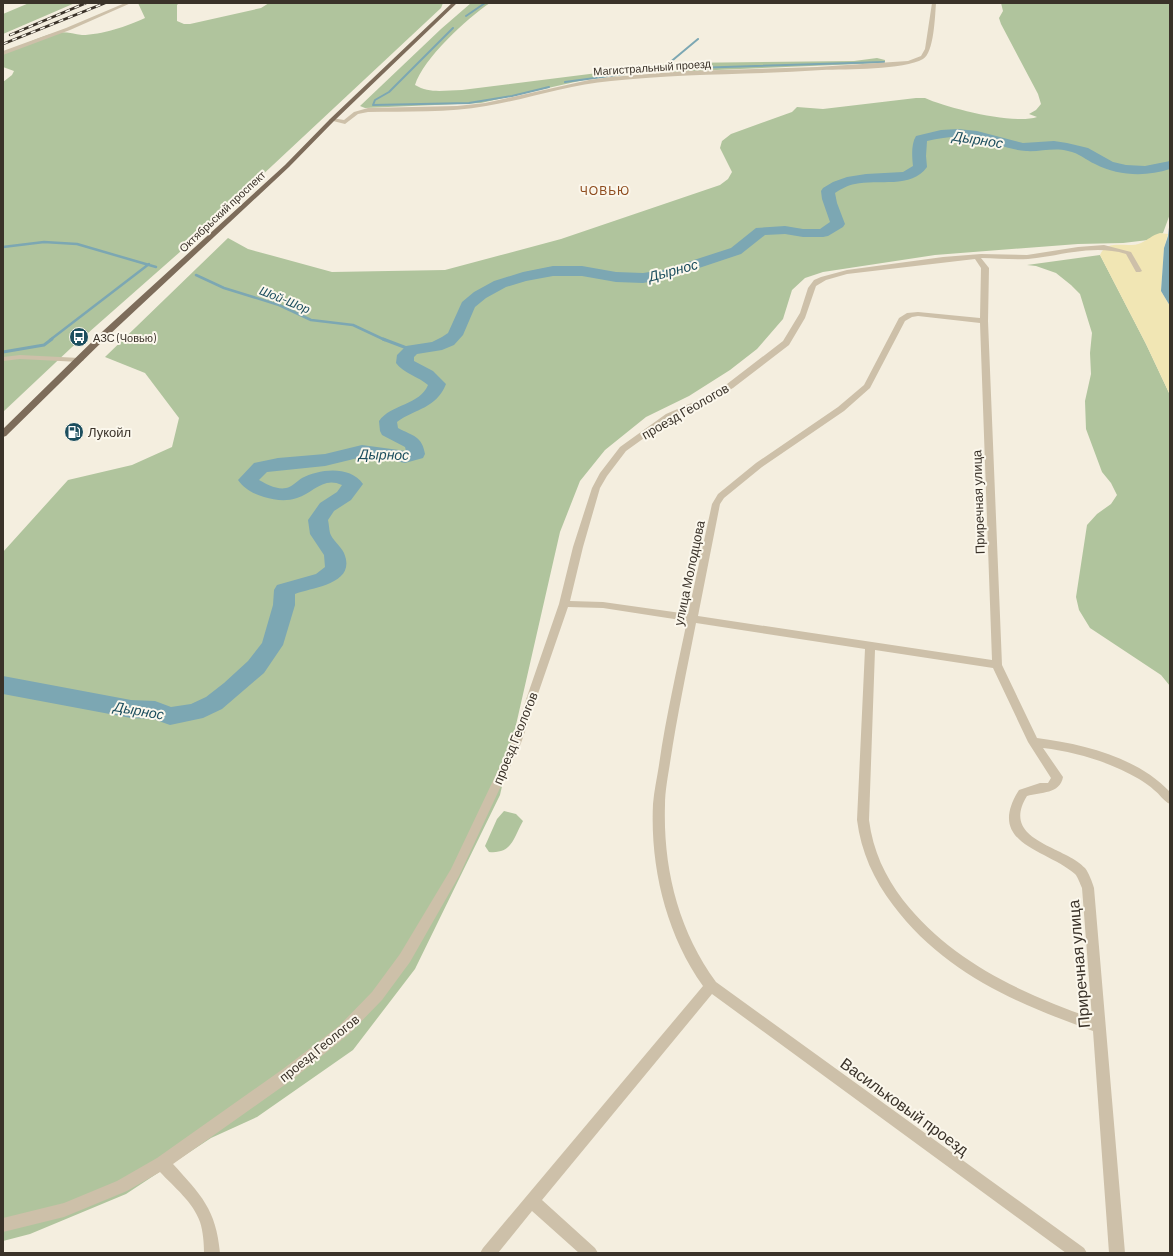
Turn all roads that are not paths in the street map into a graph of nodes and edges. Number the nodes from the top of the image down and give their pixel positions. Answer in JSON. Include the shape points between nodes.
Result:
{"nodes":[{"id":1,"x":129,"y":3,"type":"edge"},
{"id":2,"x":455,"y":3,"type":"edge"},
{"id":3,"x":934,"y":3,"type":"edge"},
{"id":4,"x":3,"y":53,"type":"edge"},
{"id":5,"x":332,"y":120,"type":"junction"},
{"id":6,"x":977,"y":257,"type":"junction"},
{"id":7,"x":1138,"y":271,"type":"dead end"},
{"id":8,"x":984,"y":321,"type":"junction"},
{"id":9,"x":3,"y":359,"type":"edge"},
{"id":10,"x":80,"y":360,"type":"junction"},
{"id":11,"x":3,"y":434,"type":"edge"},
{"id":12,"x":564,"y":604,"type":"junction"},
{"id":13,"x":692,"y":618,"type":"junction"},
{"id":14,"x":870,"y":646,"type":"junction"},
{"id":15,"x":997,"y":665,"type":"junction"},
{"id":16,"x":1033,"y":742,"type":"junction"},
{"id":17,"x":1170,"y":799,"type":"edge"},
{"id":18,"x":711,"y":986,"type":"junction"},
{"id":19,"x":1099,"y":1027,"type":"junction"},
{"id":20,"x":162,"y":1163,"type":"junction"},
{"id":21,"x":532,"y":1200,"type":"junction"},
{"id":22,"x":3,"y":1225,"type":"edge"},
{"id":23,"x":212,"y":1253,"type":"edge"},
{"id":24,"x":488,"y":1253,"type":"edge"},
{"id":25,"x":590,"y":1253,"type":"edge"},
{"id":26,"x":1079,"y":1253,"type":"edge"},
{"id":27,"x":1118,"y":1253,"type":"edge"}],
"edges":[{"from":1,"to":4,"type":"street"},
{"from":2,"to":5,"type":"main road","name":"Октябрьский проспект"},
{"from":3,"to":5,"type":"street","name":"Магистральный проезд","via":[[928,49],[922,58],[909,63],[611,79],[485,105],[368,110],[356,113],[345,122]]},
{"from":5,"to":10,"type":"main road","name":"Октябрьский проспект","via":[[287,166]]},
{"from":6,"to":7,"type":"street","name":"проезд Геологов","via":[[1028,257],[1083,248],[1110,248],[1129,253]]},
{"from":6,"to":8,"type":"street","name":"Приречная улица","via":[[985,268]]},
{"from":6,"to":12,"type":"street","name":"проезд Геологов","via":[[854,271],[834,275],[811,287],[806,308],[792,334],[776,351],[730,386],[659,422],[617,455],[596,488]]},
{"from":8,"to":13,"type":"street","name":"улица Молодцова","via":[[918,314],[905,316],[867,386],[841,409],[759,465],[721,496],[716,504]]},
{"from":8,"to":15,"type":"street","name":"Приречная улица"},
{"from":9,"to":10,"type":"street","via":[[20,357]]},
{"from":10,"to":11,"type":"main road","name":"Октябрьский проспект"},
{"from":12,"to":13,"type":"street","via":[[603,605]]},
{"from":12,"to":20,"type":"street","name":"проезд Геологов","via":[[516,743],[455,872],[405,958],[377,996],[344,1030],[288,1074]]},
{"from":13,"to":14,"type":"street"},
{"from":13,"to":18,"type":"street","name":"улица Молодцова","via":[[670,726],[659,804],[661,861],[671,907],[698,968]]},
{"from":14,"to":15,"type":"street"},
{"from":14,"to":19,"type":"street","via":[[863,820],[866,843],[880,874],[902,910],[930,940],[963,966],[1003,989],[1052,1011]]},
{"from":15,"to":16,"type":"street","name":"Приречная улица"},
{"from":16,"to":17,"type":"street","via":[[1065,746],[1093,754],[1145,778],[1164,791]]},
{"from":16,"to":19,"type":"street","name":"Приречная улица","via":[[1057,777],[1056,783],[1051,787],[1023,793],[1015,815],[1018,829],[1028,841],[1081,872],[1088,888]]},
{"from":18,"to":21,"type":"street"},
{"from":18,"to":26,"type":"street","name":"Васильковый проезд"},
{"from":19,"to":27,"type":"street","name":"Приречная улица"},
{"from":20,"to":22,"type":"street","name":"проезд Геологов","via":[[122,1186],[64,1210]]},
{"from":20,"to":23,"type":"street","via":[[191,1195],[206,1217]]},
{"from":21,"to":24,"type":"street"},
{"from":21,"to":25,"type":"street"}]}
